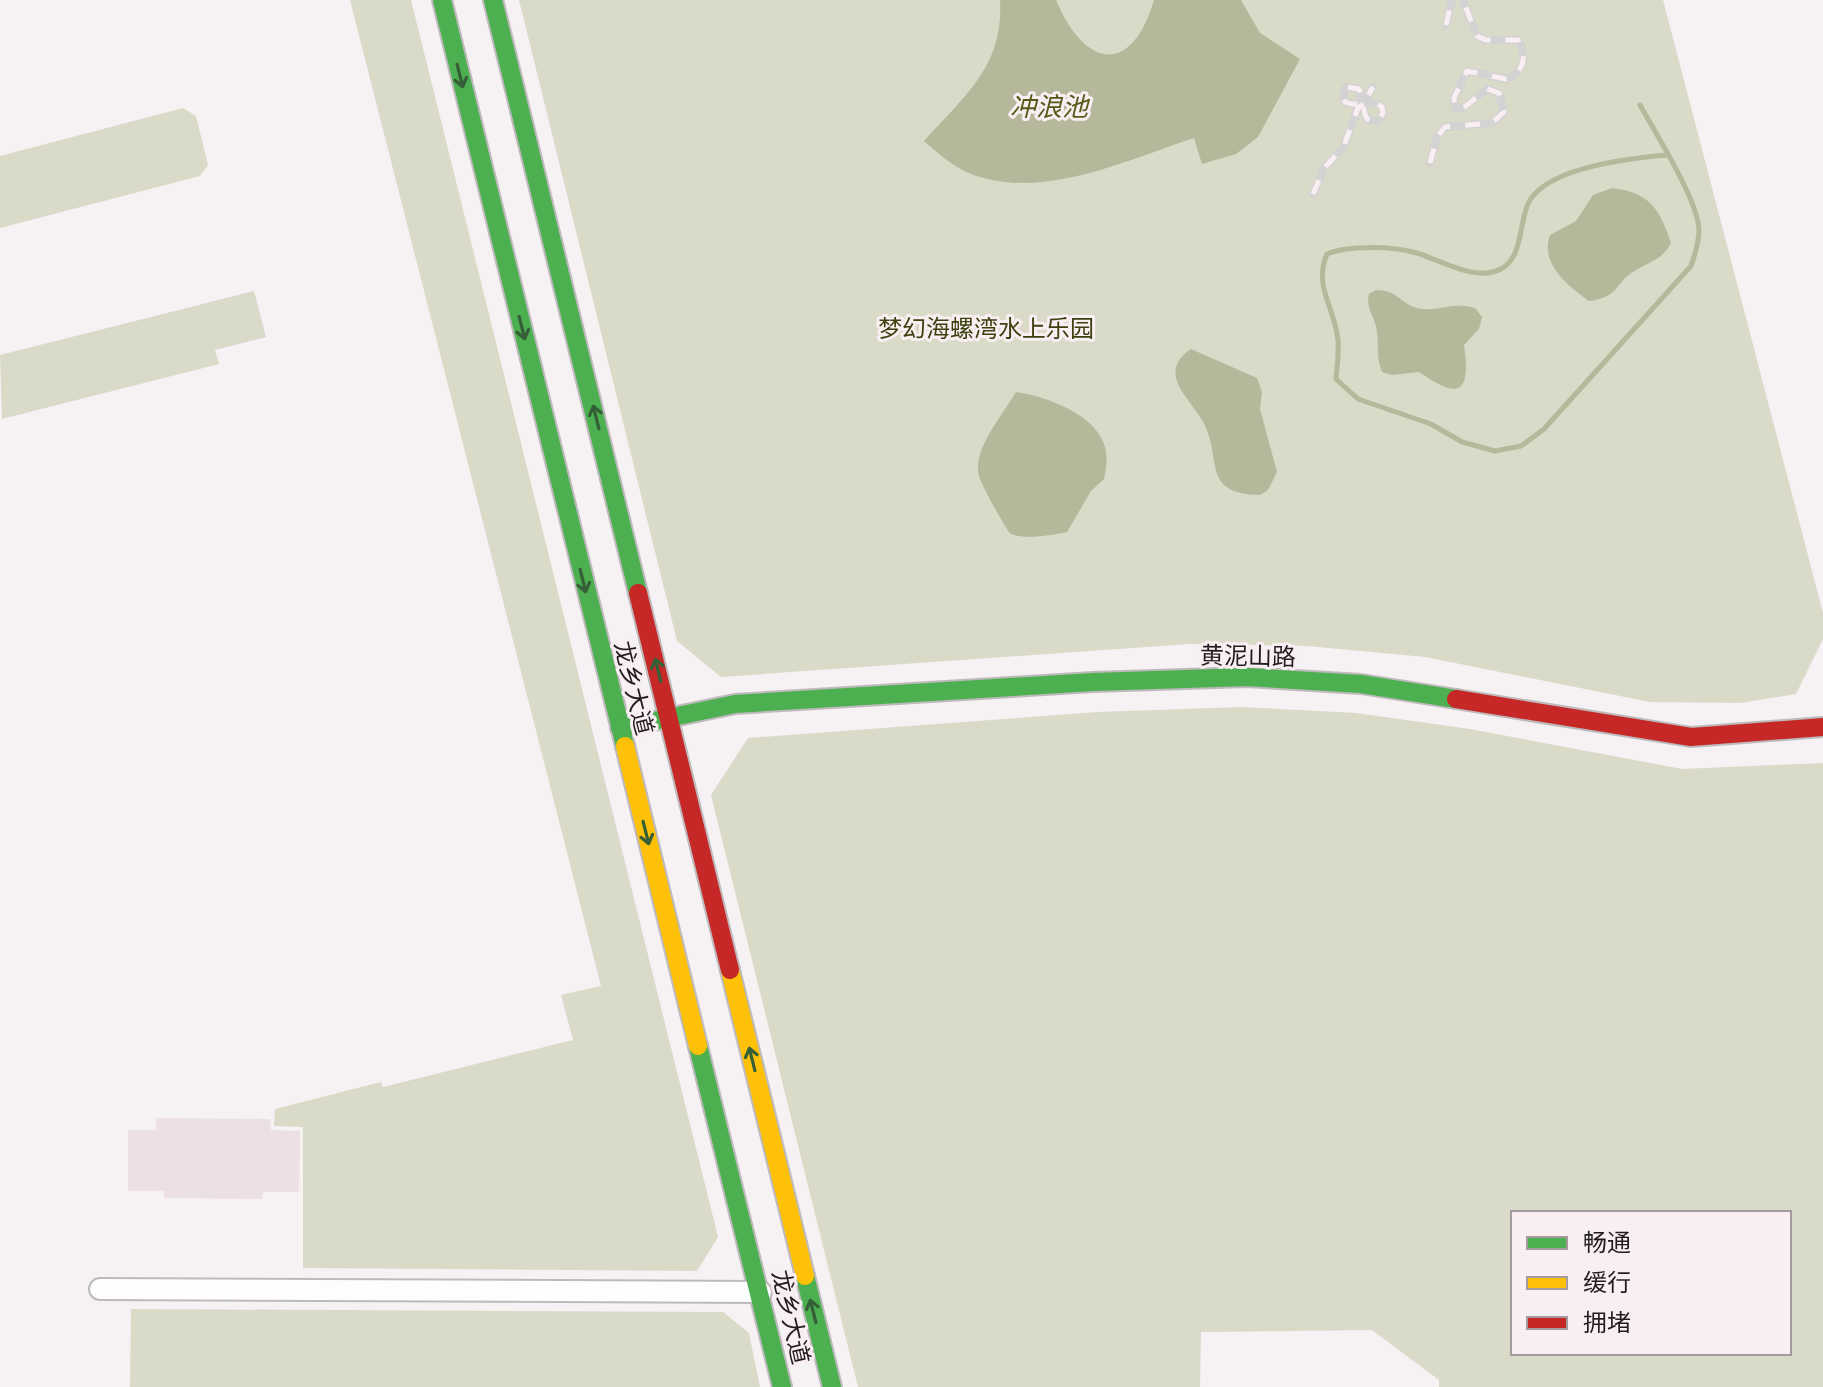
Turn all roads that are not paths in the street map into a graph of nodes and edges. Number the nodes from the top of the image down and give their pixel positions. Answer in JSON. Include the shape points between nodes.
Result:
{"nodes":[{"id":1,"x":442,"y":0,"type":"edge"},
{"id":2,"x":493,"y":0,"type":"edge"},
{"id":3,"x":669,"y":716,"type":"junction"},
{"id":4,"x":1823,"y":727,"type":"edge"},
{"id":5,"x":620,"y":728,"type":"junction"},
{"id":6,"x":100,"y":1289,"type":"dead end"},
{"id":7,"x":761,"y":1292,"type":"junction"},
{"id":8,"x":781,"y":1384,"type":"edge"},
{"id":9,"x":832,"y":1387,"type":"edge"}],
"edges":[{"from":1,"to":5,"type":"main road","name":"龙乡大道","one_way":true},
{"from":3,"to":2,"type":"main road","name":"龙乡大道","one_way":true},
{"from":3,"to":4,"type":"main road","name":"黄泥山路","via":[[735,704],[1247,677],[1361,684],[1691,737]]},
{"from":3,"to":5,"type":"main road","name":"黄泥山路"},
{"from":9,"to":3,"type":"main road","name":"龙乡大道","one_way":true},
{"from":5,"to":7,"type":"main road","name":"龙乡大道","one_way":true},
{"from":6,"to":7,"type":"street"},
{"from":7,"to":8,"type":"main road","name":"龙乡大道"}]}
